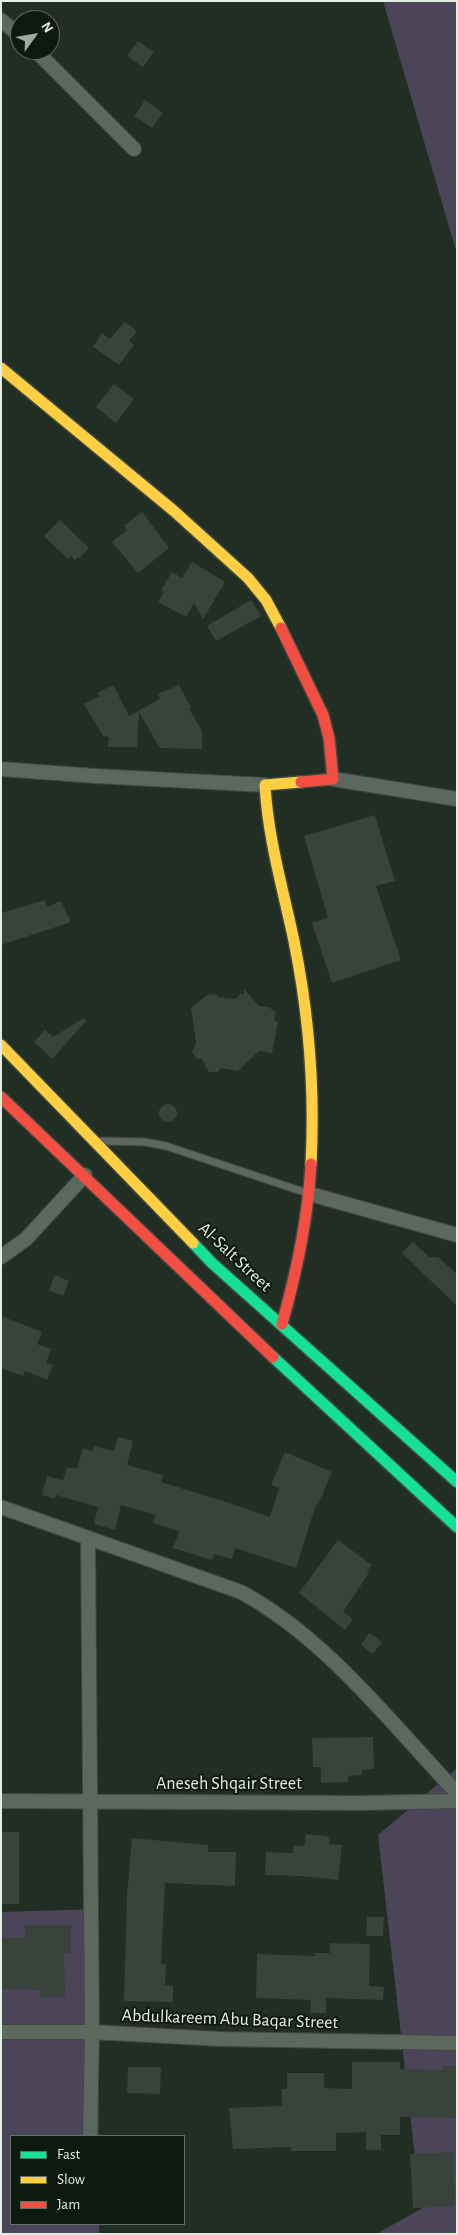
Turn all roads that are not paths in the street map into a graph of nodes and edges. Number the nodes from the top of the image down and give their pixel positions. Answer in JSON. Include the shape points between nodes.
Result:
{"nodes":[{"id":1,"x":45,"y":60,"type":"edge"},
{"id":2,"x":134,"y":149,"type":"dead end"},
{"id":3,"x":1,"y":368,"type":"edge"},
{"id":4,"x":1,"y":769,"type":"edge"},
{"id":5,"x":333,"y":778,"type":"junction"},
{"id":6,"x":265,"y":785,"type":"junction"},
{"id":7,"x":457,"y":800,"type":"edge"},
{"id":8,"x":1,"y":1033,"type":"edge"},
{"id":9,"x":1,"y":1045,"type":"edge"},
{"id":10,"x":22,"y":1066,"type":"junction"},
{"id":11,"x":1,"y":1097,"type":"edge"},
{"id":12,"x":30,"y":1142,"type":"dead end"},
{"id":13,"x":93,"y":1142,"type":"junction"},
{"id":14,"x":67,"y":1158,"type":"junction"},
{"id":15,"x":85,"y":1175,"type":"junction"},
{"id":16,"x":310,"y":1194,"type":"junction"},
{"id":17,"x":457,"y":1235,"type":"edge"},
{"id":18,"x":1,"y":1257,"type":"edge"},
{"id":19,"x":282,"y":1324,"type":"junction"},
{"id":20,"x":457,"y":1482,"type":"edge"},
{"id":21,"x":1,"y":1507,"type":"edge"},
{"id":22,"x":457,"y":1527,"type":"edge"},
{"id":23,"x":88,"y":1539,"type":"junction"},
{"id":24,"x":457,"y":1794,"type":"edge"},
{"id":25,"x":1,"y":1800,"type":"edge"},
{"id":26,"x":457,"y":1801,"type":"edge"},
{"id":27,"x":91,"y":1802,"type":"junction"},
{"id":28,"x":1,"y":2032,"type":"edge"},
{"id":29,"x":92,"y":2032,"type":"junction"},
{"id":30,"x":457,"y":2043,"type":"edge"},
{"id":31,"x":90,"y":2135,"type":"edge"}],
"edges":[{"from":1,"to":2,"type":"street"},
{"from":3,"to":5,"type":"main road","via":[[174,511],[248,578],[266,600],[323,716]]},
{"from":4,"to":6,"type":"street"},
{"from":5,"to":6,"type":"main road"},
{"from":5,"to":7,"type":"street"},
{"from":6,"to":16,"type":"main road","via":[[271,850],[294,941],[308,1037],[313,1119]]},
{"from":8,"to":10,"type":"main road"},
{"from":9,"to":10,"type":"main road","name":"Al-Salt Street"},
{"from":10,"to":13,"type":"main road","name":"Al-Salt Street"},
{"from":11,"to":14,"type":"main road"},
{"from":12,"to":14,"type":"main road"},
{"from":13,"to":16,"type":"lane","via":[[145,1142],[166,1146]]},
{"from":13,"to":19,"type":"main road","name":"Al-Salt Street","via":[[212,1263]]},
{"from":14,"to":15,"type":"main road"},
{"from":15,"to":18,"type":"street","via":[[26,1239]]},
{"from":15,"to":22,"type":"main road","via":[[280,1364]]},
{"from":16,"to":17,"type":"street"},
{"from":16,"to":19,"type":"main road","via":[[295,1284]]},
{"from":19,"to":20,"type":"main road","name":"Al-Salt Street"},
{"from":21,"to":23,"type":"street"},
{"from":23,"to":24,"type":"street","via":[[241,1592],[282,1616],[344,1672]]},
{"from":23,"to":27,"type":"street"},
{"from":25,"to":27,"type":"street","name":"Aneseh Shqair Street"},
{"from":26,"to":27,"type":"street","name":"Aneseh Shqair Street"},
{"from":27,"to":29,"type":"street"},
{"from":28,"to":29,"type":"street","name":"Abdulkareem Abu Baqar Street"},
{"from":29,"to":30,"type":"street","name":"Abdulkareem Abu Baqar Street","via":[[248,2040]]},
{"from":29,"to":31,"type":"street"}]}
